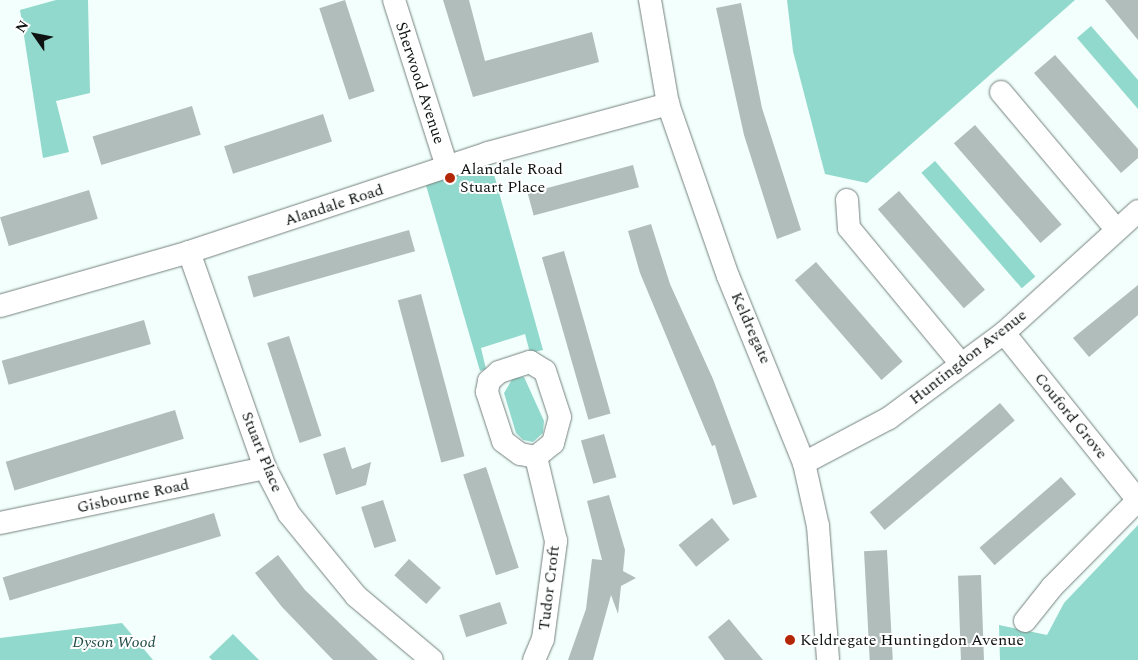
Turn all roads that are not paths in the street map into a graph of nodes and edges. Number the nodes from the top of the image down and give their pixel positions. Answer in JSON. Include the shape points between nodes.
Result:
{"nodes":[{"id":1,"x":394,"y":0,"type":"edge"},
{"id":2,"x":650,"y":0,"type":"edge"},
{"id":3,"x":1001,"y":92,"type":"dead end"},
{"id":4,"x":668,"y":104,"type":"junction"},
{"id":5,"x":447,"y":167,"type":"junction"},
{"id":6,"x":848,"y":200,"type":"dead end"},
{"id":7,"x":1138,"y":210,"type":"edge"},
{"id":8,"x":1116,"y":229,"type":"junction"},
{"id":9,"x":189,"y":252,"type":"junction"},
{"id":10,"x":0,"y":306,"type":"edge"},
{"id":11,"x":1004,"y":333,"type":"junction"},
{"id":12,"x":961,"y":364,"type":"junction"},
{"id":13,"x":536,"y":457,"type":"dead end"},
{"id":14,"x":804,"y":463,"type":"junction"},
{"id":15,"x":265,"y":468,"type":"junction"},
{"id":16,"x":1138,"y":500,"type":"edge"},
{"id":17,"x":0,"y":523,"type":"edge"},
{"id":18,"x":1025,"y":621,"type":"dead end"},
{"id":19,"x":432,"y":660,"type":"edge"},
{"id":20,"x":534,"y":660,"type":"edge"},
{"id":21,"x":828,"y":660,"type":"edge"}],
"edges":[{"from":1,"to":5,"type":"street","name":"Sherwood Avenue"},
{"from":2,"to":4,"type":"street","name":"Keldregate"},
{"from":3,"to":8,"type":"street"},
{"from":4,"to":5,"type":"street","name":"Alandale Road"},
{"from":4,"to":14,"type":"street","name":"Keldregate","via":[[728,276]]},
{"from":5,"to":9,"type":"street","name":"Alandale Road"},
{"from":6,"to":12,"type":"street","via":[[849,228]]},
{"from":7,"to":8,"type":"street","name":"Huntingdon Avenue"},
{"from":8,"to":11,"type":"street","name":"Huntingdon Avenue"},
{"from":9,"to":10,"type":"street","name":"Alandale Road"},
{"from":9,"to":15,"type":"street","name":"Stuart Place"},
{"from":11,"to":12,"type":"street","name":"Huntingdon Avenue"},
{"from":11,"to":16,"type":"street","name":"Couford Grove"},
{"from":12,"to":14,"type":"street","name":"Huntingdon Avenue","via":[[889,418]]},
{"from":13,"to":20,"type":"street","name":"Tudor Croft","via":[[556,541],[543,639]]},
{"from":14,"to":21,"type":"street","name":"Keldregate","via":[[818,526]]},
{"from":15,"to":17,"type":"street","name":"Gisbourne Road"},
{"from":15,"to":19,"type":"street","name":"Stuart Place","via":[[290,514],[356,596]]},
{"from":16,"to":18,"type":"street","name":"Couford Grove","via":[[1052,586]]}]}
